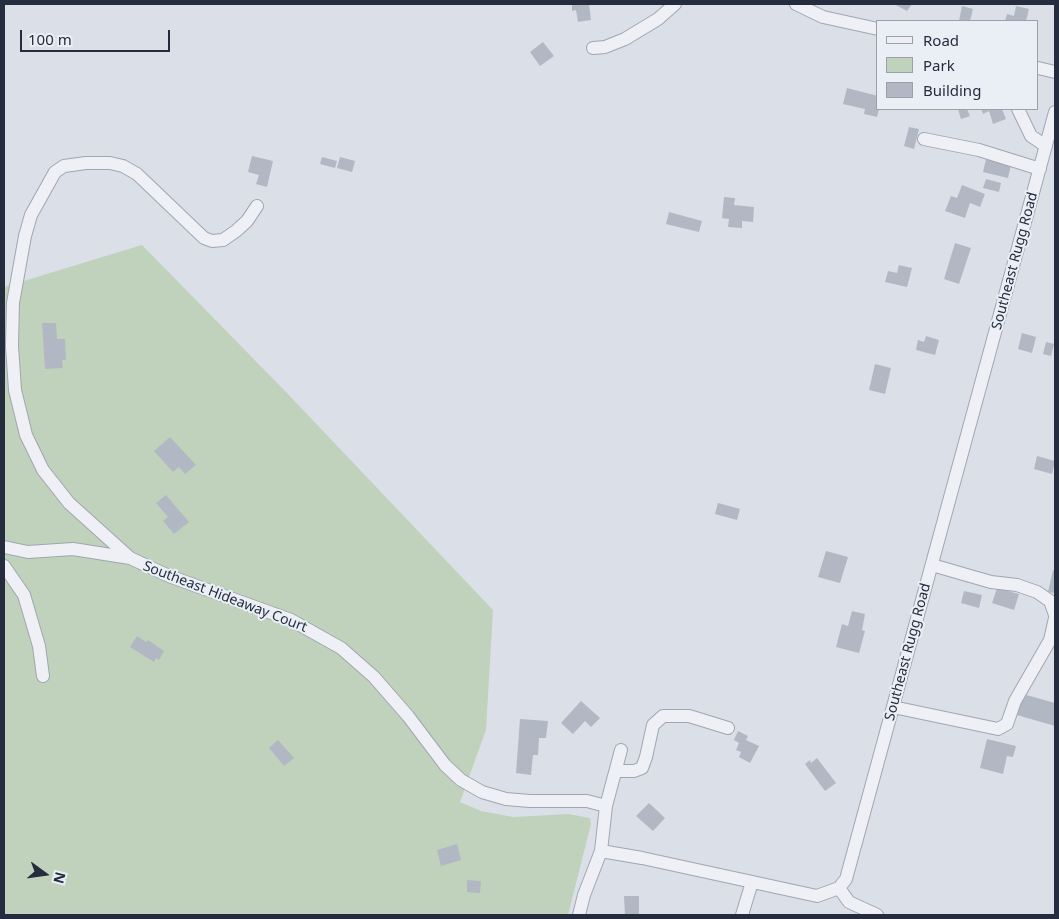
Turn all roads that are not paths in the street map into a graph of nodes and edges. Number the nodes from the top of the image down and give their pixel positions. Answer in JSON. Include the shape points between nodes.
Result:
{"nodes":[{"id":1,"x":675,"y":4,"type":"edge"},
{"id":2,"x":796,"y":4,"type":"edge"},
{"id":3,"x":876,"y":29,"type":"edge"},
{"id":4,"x":593,"y":48,"type":"dead end"},
{"id":5,"x":1039,"y":68,"type":"edge"},
{"id":6,"x":1055,"y":72,"type":"edge"},
{"id":7,"x":1018,"y":110,"type":"edge"},
{"id":8,"x":1055,"y":112,"type":"edge"},
{"id":9,"x":924,"y":139,"type":"dead end"},
{"id":10,"x":1046,"y":146,"type":"junction"},
{"id":11,"x":1040,"y":169,"type":"junction"},
{"id":12,"x":257,"y":206,"type":"dead end"},
{"id":13,"x":4,"y":547,"type":"edge"},
{"id":14,"x":130,"y":558,"type":"junction"},
{"id":15,"x":932,"y":565,"type":"junction"},
{"id":16,"x":4,"y":566,"type":"edge"},
{"id":17,"x":1055,"y":616,"type":"edge"},
{"id":18,"x":43,"y":676,"type":"dead end"},
{"id":19,"x":893,"y":707,"type":"junction"},
{"id":20,"x":728,"y":728,"type":"dead end"},
{"id":21,"x":622,"y":750,"type":"dead end"},
{"id":22,"x":616,"y":771,"type":"junction"},
{"id":23,"x":606,"y":806,"type":"junction"},
{"id":24,"x":601,"y":850,"type":"junction"},
{"id":25,"x":752,"y":882,"type":"junction"},
{"id":26,"x":839,"y":888,"type":"junction"},
{"id":27,"x":849,"y":902,"type":"junction"},
{"id":28,"x":579,"y":915,"type":"edge"},
{"id":29,"x":742,"y":915,"type":"edge"},
{"id":30,"x":863,"y":915,"type":"edge"},
{"id":31,"x":877,"y":915,"type":"edge"}],
"edges":[{"from":1,"to":4,"type":"street","via":[[625,40],[605,48]]},
{"from":2,"to":3,"type":"street","via":[[823,17]]},
{"from":5,"to":6,"type":"street"},
{"from":7,"to":10,"type":"street","via":[[1031,136]]},
{"from":8,"to":10,"type":"street","name":"Southeast Rugg Road"},
{"from":9,"to":11,"type":"street","via":[[979,150]]},
{"from":10,"to":11,"type":"street","name":"Southeast Rugg Road"},
{"from":11,"to":15,"type":"street","name":"Southeast Rugg Road"},
{"from":12,"to":14,"type":"street","name":"Southeast Hideaway Court","via":[[236,231],[223,240],[204,238],[137,174],[110,162],[64,166],[55,172],[31,215],[13,302],[13,372],[20,417],[43,470],[55,486],[84,518]]},
{"from":13,"to":14,"type":"street","via":[[28,552],[73,549]]},
{"from":14,"to":23,"type":"street","name":"Southeast Hideaway Court","via":[[169,576],[291,620],[341,648],[374,677],[445,765],[461,780],[482,792],[506,799],[587,801]]},
{"from":15,"to":17,"type":"street","via":[[1037,592],[1050,601]]},
{"from":15,"to":19,"type":"street","name":"Southeast Rugg Road"},
{"from":16,"to":18,"type":"street","via":[[24,594],[39,646]]},
{"from":17,"to":19,"type":"street","via":[[1050,640],[1015,701],[1007,724],[1002,727],[998,729]]},
{"from":19,"to":26,"type":"street","name":"Southeast Rugg Road","via":[[852,864]]},
{"from":20,"to":22,"type":"street","via":[[689,716],[663,716],[654,725],[642,768]]},
{"from":21,"to":22,"type":"street"},
{"from":22,"to":23,"type":"street"},
{"from":23,"to":24,"type":"street"},
{"from":24,"to":25,"type":"street"},
{"from":24,"to":28,"type":"street"},
{"from":25,"to":26,"type":"street","via":[[816,896]]},
{"from":25,"to":29,"type":"street"},
{"from":26,"to":27,"type":"street"},
{"from":27,"to":30,"type":"street"},
{"from":27,"to":31,"type":"street"}]}
